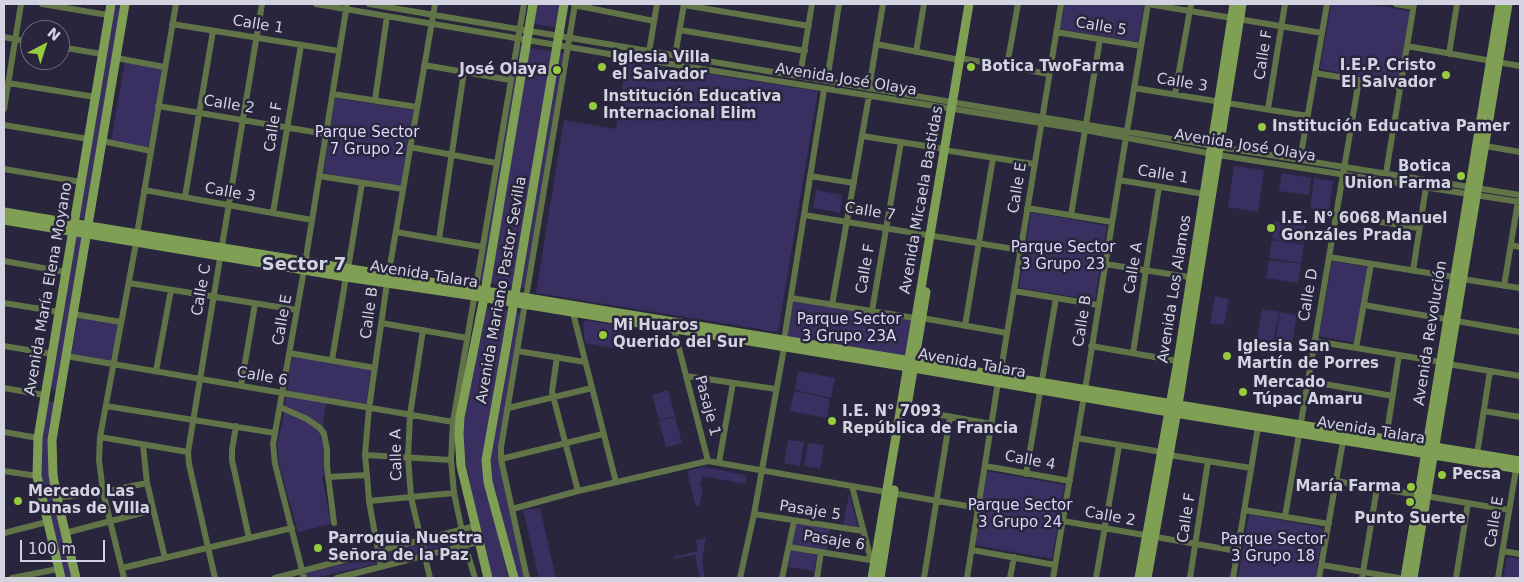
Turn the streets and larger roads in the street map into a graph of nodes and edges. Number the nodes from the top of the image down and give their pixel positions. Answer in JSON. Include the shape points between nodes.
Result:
{"nodes":[{"id":1,"x":22,"y":4,"type":"edge"},
{"id":2,"x":42,"y":4,"type":"edge"},
{"id":3,"x":111,"y":4,"type":"edge"},
{"id":4,"x":125,"y":4,"type":"edge"},
{"id":5,"x":176,"y":4,"type":"edge"},
{"id":6,"x":262,"y":4,"type":"edge"},
{"id":7,"x":316,"y":4,"type":"edge"},
{"id":8,"x":369,"y":4,"type":"edge"},
{"id":9,"x":434,"y":4,"type":"edge"},
{"id":10,"x":524,"y":4,"type":"edge"},
{"id":11,"x":533,"y":4,"type":"edge"},
{"id":12,"x":564,"y":4,"type":"edge"},
{"id":13,"x":574,"y":4,"type":"edge"},
{"id":14,"x":657,"y":4,"type":"edge"},
{"id":15,"x":684,"y":4,"type":"edge"},
{"id":16,"x":810,"y":4,"type":"edge"},
{"id":17,"x":839,"y":4,"type":"edge"},
{"id":18,"x":882,"y":4,"type":"edge"},
{"id":19,"x":924,"y":4,"type":"edge"},
{"id":20,"x":969,"y":4,"type":"edge"},
{"id":21,"x":974,"y":4,"type":"edge"},
{"id":22,"x":1018,"y":4,"type":"edge"},
{"id":23,"x":1061,"y":4,"type":"edge"},
{"id":24,"x":1148,"y":4,"type":"edge"},
{"id":25,"x":1191,"y":4,"type":"edge"},
{"id":26,"x":1234,"y":4,"type":"edge"},
{"id":27,"x":1242,"y":4,"type":"edge"},
{"id":28,"x":1285,"y":4,"type":"edge"},
{"id":29,"x":1327,"y":4,"type":"edge"},
{"id":30,"x":1396,"y":4,"type":"edge"},
{"id":31,"x":1457,"y":4,"type":"edge"},
{"id":32,"x":1500,"y":4,"type":"edge"},
{"id":33,"x":1508,"y":4,"type":"edge"},
{"id":34,"x":1413,"y":5,"type":"edge"},
{"id":35,"x":347,"y":6,"type":"edge"},
{"id":36,"x":1190,"y":11,"type":"junction"},
{"id":37,"x":433,"y":14,"type":"junction"},
{"id":38,"x":108,"y":15,"type":"junction"},
{"id":39,"x":387,"y":16,"type":"junction"},
{"id":40,"x":1236,"y":19,"type":"junction"},
{"id":41,"x":654,"y":21,"type":"junction"},
{"id":42,"x":431,"y":22,"type":"junction"},
{"id":43,"x":172,"y":24,"type":"junction"},
{"id":44,"x":808,"y":26,"type":"junction"},
{"id":45,"x":1281,"y":26,"type":"junction"},
{"id":46,"x":680,"y":30,"type":"junction"},
{"id":47,"x":213,"y":31,"type":"junction"},
{"id":48,"x":1056,"y":32,"type":"junction"},
{"id":49,"x":1322,"y":33,"type":"junction"},
{"id":50,"x":523,"y":34,"type":"junction"},
{"id":51,"x":4,"y":38,"type":"edge"},
{"id":52,"x":256,"y":38,"type":"junction"},
{"id":53,"x":569,"y":38,"type":"junction"},
{"id":54,"x":1100,"y":39,"type":"junction"},
{"id":55,"x":15,"y":40,"type":"junction"},
{"id":56,"x":20,"y":41,"type":"edge"},
{"id":57,"x":558,"y":41,"type":"junction"},
{"id":58,"x":876,"y":44,"type":"junction"},
{"id":59,"x":301,"y":45,"type":"junction"},
{"id":60,"x":1141,"y":46,"type":"junction"},
{"id":61,"x":1407,"y":46,"type":"junction"},
{"id":62,"x":567,"y":47,"type":"junction"},
{"id":63,"x":70,"y":49,"type":"edge"},
{"id":64,"x":804,"y":50,"type":"junction"},
{"id":65,"x":340,"y":51,"type":"junction"},
{"id":66,"x":649,"y":52,"type":"junction"},
{"id":67,"x":916,"y":52,"type":"junction"},
{"id":68,"x":102,"y":54,"type":"junction"},
{"id":69,"x":1448,"y":54,"type":"junction"},
{"id":70,"x":675,"y":56,"type":"junction"},
{"id":71,"x":116,"y":58,"type":"junction"},
{"id":72,"x":962,"y":59,"type":"junction"},
{"id":73,"x":1495,"y":62,"type":"junction"},
{"id":74,"x":424,"y":65,"type":"junction"},
{"id":75,"x":1007,"y":66,"type":"junction"},
{"id":76,"x":1520,"y":66,"type":"edge"},
{"id":77,"x":165,"y":67,"type":"junction"},
{"id":78,"x":766,"y":71,"type":"junction"},
{"id":79,"x":464,"y":72,"type":"junction"},
{"id":80,"x":1315,"y":73,"type":"junction"},
{"id":81,"x":1049,"y":74,"type":"junction"},
{"id":82,"x":800,"y":76,"type":"junction"},
{"id":83,"x":510,"y":80,"type":"junction"},
{"id":84,"x":765,"y":80,"type":"junction"},
{"id":85,"x":1359,"y":80,"type":"junction"},
{"id":86,"x":827,"y":81,"type":"junction"},
{"id":87,"x":8,"y":83,"type":"junction"},
{"id":88,"x":1400,"y":87,"type":"junction"},
{"id":89,"x":869,"y":88,"type":"junction"},
{"id":90,"x":1134,"y":88,"type":"junction"},
{"id":91,"x":824,"y":90,"type":"junction"},
{"id":92,"x":333,"y":94,"type":"junction"},
{"id":93,"x":1175,"y":94,"type":"junction"},
{"id":94,"x":869,"y":96,"type":"junction"},
{"id":95,"x":95,"y":97,"type":"junction"},
{"id":96,"x":375,"y":100,"type":"junction"},
{"id":97,"x":1222,"y":102,"type":"junction"},
{"id":98,"x":158,"y":106,"type":"junction"},
{"id":99,"x":417,"y":106,"type":"junction"},
{"id":100,"x":955,"y":106,"type":"junction"},
{"id":101,"x":4,"y":109,"type":"edge"},
{"id":102,"x":1268,"y":109,"type":"junction"},
{"id":103,"x":199,"y":113,"type":"junction"},
{"id":104,"x":1308,"y":116,"type":"junction"},
{"id":105,"x":242,"y":120,"type":"junction"},
{"id":106,"x":1042,"y":120,"type":"junction"},
{"id":107,"x":4,"y":125,"type":"edge"},
{"id":108,"x":1085,"y":127,"type":"junction"},
{"id":109,"x":287,"y":128,"type":"junction"},
{"id":110,"x":326,"y":134,"type":"junction"},
{"id":111,"x":1126,"y":134,"type":"junction"},
{"id":112,"x":862,"y":136,"type":"junction"},
{"id":113,"x":88,"y":140,"type":"junction"},
{"id":114,"x":102,"y":141,"type":"junction"},
{"id":115,"x":901,"y":142,"type":"junction"},
{"id":116,"x":1484,"y":146,"type":"junction"},
{"id":117,"x":410,"y":148,"type":"junction"},
{"id":118,"x":947,"y":150,"type":"junction"},
{"id":119,"x":1214,"y":150,"type":"junction"},
{"id":120,"x":151,"y":151,"type":"junction"},
{"id":121,"x":1520,"y":152,"type":"edge"},
{"id":122,"x":451,"y":155,"type":"junction"},
{"id":123,"x":993,"y":158,"type":"junction"},
{"id":124,"x":1300,"y":160,"type":"junction"},
{"id":125,"x":496,"y":163,"type":"junction"},
{"id":126,"x":1034,"y":164,"type":"junction"},
{"id":127,"x":1344,"y":166,"type":"junction"},
{"id":128,"x":4,"y":169,"type":"edge"},
{"id":129,"x":1386,"y":173,"type":"junction"},
{"id":130,"x":1343,"y":174,"type":"junction"},
{"id":131,"x":319,"y":176,"type":"junction"},
{"id":132,"x":810,"y":176,"type":"junction"},
{"id":133,"x":1119,"y":180,"type":"junction"},
{"id":134,"x":80,"y":182,"type":"junction"},
{"id":135,"x":362,"y":183,"type":"junction"},
{"id":136,"x":854,"y":183,"type":"junction"},
{"id":137,"x":1426,"y":186,"type":"junction"},
{"id":138,"x":1159,"y":187,"type":"junction"},
{"id":139,"x":403,"y":189,"type":"junction"},
{"id":140,"x":144,"y":190,"type":"junction"},
{"id":141,"x":1473,"y":190,"type":"junction"},
{"id":142,"x":1204,"y":194,"type":"junction"},
{"id":143,"x":185,"y":197,"type":"junction"},
{"id":144,"x":1519,"y":199,"type":"edge"},
{"id":145,"x":228,"y":205,"type":"junction"},
{"id":146,"x":1027,"y":208,"type":"junction"},
{"id":147,"x":4,"y":212,"type":"edge"},
{"id":148,"x":273,"y":213,"type":"junction"},
{"id":149,"x":804,"y":215,"type":"junction"},
{"id":150,"x":1071,"y":215,"type":"junction"},
{"id":151,"x":1336,"y":215,"type":"junction"},
{"id":152,"x":4,"y":220,"type":"edge"},
{"id":153,"x":312,"y":220,"type":"junction"},
{"id":154,"x":847,"y":221,"type":"junction"},
{"id":155,"x":1112,"y":222,"type":"junction"},
{"id":156,"x":73,"y":227,"type":"junction"},
{"id":157,"x":886,"y":228,"type":"junction"},
{"id":158,"x":1420,"y":228,"type":"junction"},
{"id":159,"x":88,"y":230,"type":"junction"},
{"id":160,"x":396,"y":232,"type":"junction"},
{"id":161,"x":933,"y":235,"type":"junction"},
{"id":162,"x":136,"y":238,"type":"junction"},
{"id":163,"x":439,"y":239,"type":"junction"},
{"id":164,"x":979,"y":243,"type":"junction"},
{"id":165,"x":1510,"y":245,"type":"junction"},
{"id":166,"x":482,"y":247,"type":"junction"},
{"id":167,"x":1520,"y":247,"type":"edge"},
{"id":168,"x":1020,"y":250,"type":"junction"},
{"id":169,"x":221,"y":252,"type":"junction"},
{"id":170,"x":1329,"y":257,"type":"junction"},
{"id":171,"x":4,"y":261,"type":"edge"},
{"id":172,"x":1105,"y":264,"type":"junction"},
{"id":173,"x":1371,"y":264,"type":"junction"},
{"id":174,"x":304,"y":266,"type":"junction"},
{"id":175,"x":1146,"y":270,"type":"junction"},
{"id":176,"x":1413,"y":270,"type":"junction"},
{"id":177,"x":66,"y":272,"type":"junction"},
{"id":178,"x":347,"y":273,"type":"junction"},
{"id":179,"x":1194,"y":278,"type":"junction"},
{"id":180,"x":1458,"y":278,"type":"junction"},
{"id":181,"x":388,"y":279,"type":"junction"},
{"id":182,"x":129,"y":283,"type":"junction"},
{"id":183,"x":1504,"y":286,"type":"junction"},
{"id":184,"x":1520,"y":288,"type":"edge"},
{"id":185,"x":171,"y":290,"type":"junction"},
{"id":186,"x":1014,"y":291,"type":"junction"},
{"id":187,"x":474,"y":293,"type":"junction"},
{"id":188,"x":484,"y":294,"type":"junction"},
{"id":189,"x":213,"y":297,"type":"junction"},
{"id":190,"x":791,"y":298,"type":"junction"},
{"id":191,"x":1056,"y":298,"type":"junction"},
{"id":192,"x":515,"y":300,"type":"junction"},
{"id":193,"x":525,"y":301,"type":"junction"},
{"id":194,"x":4,"y":303,"type":"edge"},
{"id":195,"x":255,"y":304,"type":"junction"},
{"id":196,"x":832,"y":305,"type":"junction"},
{"id":197,"x":1098,"y":305,"type":"junction"},
{"id":198,"x":1364,"y":305,"type":"junction"},
{"id":199,"x":297,"y":310,"type":"junction"},
{"id":200,"x":872,"y":311,"type":"junction"},
{"id":201,"x":59,"y":312,"type":"junction"},
{"id":202,"x":573,"y":313,"type":"junction"},
{"id":203,"x":73,"y":314,"type":"junction"},
{"id":204,"x":919,"y":318,"type":"junction"},
{"id":205,"x":1451,"y":321,"type":"junction"},
{"id":206,"x":122,"y":322,"type":"junction"},
{"id":207,"x":381,"y":323,"type":"junction"},
{"id":208,"x":965,"y":326,"type":"junction"},
{"id":209,"x":674,"y":329,"type":"junction"},
{"id":210,"x":422,"y":330,"type":"junction"},
{"id":211,"x":1520,"y":332,"type":"edge"},
{"id":212,"x":1007,"y":333,"type":"junction"},
{"id":213,"x":467,"y":338,"type":"junction"},
{"id":214,"x":1314,"y":341,"type":"junction"},
{"id":215,"x":784,"y":344,"type":"junction"},
{"id":216,"x":4,"y":346,"type":"edge"},
{"id":217,"x":1091,"y":346,"type":"junction"},
{"id":218,"x":1356,"y":348,"type":"junction"},
{"id":219,"x":517,"y":351,"type":"junction"},
{"id":220,"x":289,"y":353,"type":"junction"},
{"id":221,"x":1133,"y":353,"type":"junction"},
{"id":222,"x":52,"y":354,"type":"junction"},
{"id":223,"x":1399,"y":355,"type":"junction"},
{"id":224,"x":66,"y":356,"type":"junction"},
{"id":225,"x":557,"y":357,"type":"junction"},
{"id":226,"x":332,"y":360,"type":"junction"},
{"id":227,"x":1178,"y":361,"type":"junction"},
{"id":228,"x":585,"y":362,"type":"junction"},
{"id":229,"x":1445,"y":363,"type":"junction"},
{"id":230,"x":114,"y":364,"type":"junction"},
{"id":231,"x":911,"y":364,"type":"junction"},
{"id":232,"x":375,"y":368,"type":"junction"},
{"id":233,"x":156,"y":371,"type":"junction"},
{"id":234,"x":1490,"y":371,"type":"junction"},
{"id":235,"x":686,"y":376,"type":"junction"},
{"id":236,"x":1520,"y":376,"type":"edge"},
{"id":237,"x":200,"y":379,"type":"junction"},
{"id":238,"x":999,"y":379,"type":"junction"},
{"id":239,"x":1307,"y":382,"type":"junction"},
{"id":240,"x":733,"y":383,"type":"junction"},
{"id":241,"x":241,"y":386,"type":"junction"},
{"id":242,"x":1040,"y":386,"type":"junction"},
{"id":243,"x":4,"y":388,"type":"edge"},
{"id":244,"x":592,"y":388,"type":"junction"},
{"id":245,"x":776,"y":389,"type":"junction"},
{"id":246,"x":282,"y":393,"type":"junction"},
{"id":247,"x":1085,"y":393,"type":"junction"},
{"id":248,"x":44,"y":395,"type":"junction"},
{"id":249,"x":1392,"y":396,"type":"junction"},
{"id":250,"x":553,"y":398,"type":"junction"},
{"id":251,"x":106,"y":406,"type":"junction"},
{"id":252,"x":280,"y":407,"type":"junction"},
{"id":253,"x":369,"y":408,"type":"junction"},
{"id":254,"x":508,"y":408,"type":"junction"},
{"id":255,"x":1173,"y":408,"type":"junction"},
{"id":256,"x":907,"y":409,"type":"junction"},
{"id":257,"x":1484,"y":412,"type":"junction"},
{"id":258,"x":410,"y":415,"type":"junction"},
{"id":259,"x":950,"y":417,"type":"junction"},
{"id":260,"x":1520,"y":418,"type":"edge"},
{"id":261,"x":193,"y":420,"type":"junction"},
{"id":262,"x":453,"y":422,"type":"junction"},
{"id":263,"x":992,"y":424,"type":"junction"},
{"id":264,"x":236,"y":426,"type":"junction"},
{"id":265,"x":1258,"y":427,"type":"junction"},
{"id":266,"x":1299,"y":429,"type":"junction"},
{"id":267,"x":4,"y":432,"type":"edge"},
{"id":268,"x":275,"y":433,"type":"junction"},
{"id":269,"x":603,"y":434,"type":"junction"},
{"id":270,"x":38,"y":438,"type":"junction"},
{"id":271,"x":100,"y":438,"type":"junction"},
{"id":272,"x":1077,"y":438,"type":"junction"},
{"id":273,"x":1386,"y":439,"type":"junction"},
{"id":274,"x":1344,"y":440,"type":"junction"},
{"id":275,"x":143,"y":444,"type":"junction"},
{"id":276,"x":565,"y":444,"type":"junction"},
{"id":277,"x":1119,"y":446,"type":"junction"},
{"id":278,"x":1430,"y":450,"type":"junction"},
{"id":279,"x":188,"y":452,"type":"junction"},
{"id":280,"x":1166,"y":453,"type":"junction"},
{"id":281,"x":366,"y":454,"type":"junction"},
{"id":282,"x":1477,"y":454,"type":"junction"},
{"id":283,"x":408,"y":457,"type":"junction"},
{"id":284,"x":501,"y":459,"type":"junction"},
{"id":285,"x":451,"y":460,"type":"junction"},
{"id":286,"x":708,"y":460,"type":"junction"},
{"id":287,"x":1208,"y":461,"type":"junction"},
{"id":288,"x":719,"y":462,"type":"junction"},
{"id":289,"x":985,"y":466,"type":"junction"},
{"id":290,"x":1519,"y":466,"type":"edge"},
{"id":291,"x":1251,"y":468,"type":"junction"},
{"id":292,"x":762,"y":470,"type":"junction"},
{"id":293,"x":4,"y":471,"type":"edge"},
{"id":294,"x":1026,"y":474,"type":"junction"},
{"id":295,"x":367,"y":475,"type":"junction"},
{"id":296,"x":37,"y":476,"type":"junction"},
{"id":297,"x":328,"y":477,"type":"junction"},
{"id":298,"x":1336,"y":481,"type":"junction"},
{"id":299,"x":616,"y":482,"type":"junction"},
{"id":300,"x":1070,"y":482,"type":"junction"},
{"id":301,"x":147,"y":483,"type":"junction"},
{"id":302,"x":852,"y":486,"type":"junction"},
{"id":303,"x":1377,"y":488,"type":"junction"},
{"id":304,"x":578,"y":491,"type":"junction"},
{"id":305,"x":103,"y":492,"type":"junction"},
{"id":306,"x":454,"y":493,"type":"junction"},
{"id":307,"x":890,"y":493,"type":"junction"},
{"id":308,"x":1422,"y":496,"type":"junction"},
{"id":309,"x":411,"y":497,"type":"junction"},
{"id":310,"x":57,"y":498,"type":"junction"},
{"id":311,"x":369,"y":501,"type":"junction"},
{"id":312,"x":937,"y":501,"type":"junction"},
{"id":313,"x":1468,"y":503,"type":"junction"},
{"id":314,"x":978,"y":508,"type":"junction"},
{"id":315,"x":512,"y":509,"type":"junction"},
{"id":316,"x":153,"y":510,"type":"junction"},
{"id":317,"x":1244,"y":510,"type":"junction"},
{"id":318,"x":1509,"y":510,"type":"junction"},
{"id":319,"x":754,"y":514,"type":"junction"},
{"id":320,"x":1285,"y":517,"type":"junction"},
{"id":321,"x":110,"y":521,"type":"junction"},
{"id":322,"x":794,"y":521,"type":"junction"},
{"id":323,"x":1063,"y":521,"type":"junction"},
{"id":324,"x":47,"y":522,"type":"junction"},
{"id":325,"x":334,"y":523,"type":"dead end"},
{"id":326,"x":1329,"y":524,"type":"junction"},
{"id":327,"x":474,"y":526,"type":"junction"},
{"id":328,"x":292,"y":528,"type":"junction"},
{"id":329,"x":1105,"y":528,"type":"junction"},
{"id":330,"x":462,"y":529,"type":"junction"},
{"id":331,"x":863,"y":532,"type":"junction"},
{"id":332,"x":4,"y":533,"type":"edge"},
{"id":333,"x":64,"y":533,"type":"junction"},
{"id":334,"x":1150,"y":536,"type":"junction"},
{"id":335,"x":249,"y":538,"type":"junction"},
{"id":336,"x":420,"y":540,"type":"junction"},
{"id":337,"x":478,"y":542,"type":"junction"},
{"id":338,"x":1195,"y":544,"type":"junction"},
{"id":339,"x":465,"y":545,"type":"junction"},
{"id":340,"x":789,"y":547,"type":"junction"},
{"id":341,"x":209,"y":548,"type":"junction"},
{"id":342,"x":972,"y":550,"type":"junction"},
{"id":343,"x":1237,"y":551,"type":"junction"},
{"id":344,"x":1503,"y":551,"type":"junction"},
{"id":345,"x":377,"y":552,"type":"junction"},
{"id":346,"x":821,"y":552,"type":"junction"},
{"id":347,"x":1520,"y":554,"type":"edge"},
{"id":348,"x":424,"y":556,"type":"junction"},
{"id":349,"x":1014,"y":557,"type":"junction"},
{"id":350,"x":165,"y":558,"type":"junction"},
{"id":351,"x":873,"y":560,"type":"junction"},
{"id":352,"x":1056,"y":565,"type":"junction"},
{"id":353,"x":1322,"y":565,"type":"junction"},
{"id":354,"x":381,"y":567,"type":"junction"},
{"id":355,"x":122,"y":568,"type":"junction"},
{"id":356,"x":59,"y":574,"type":"edge"},
{"id":357,"x":303,"y":575,"type":"edge"},
{"id":358,"x":1363,"y":575,"type":"edge"},
{"id":359,"x":345,"y":577,"type":"edge"},
{"id":360,"x":12,"y":578,"type":"edge"},
{"id":361,"x":76,"y":578,"type":"edge"},
{"id":362,"x":124,"y":578,"type":"edge"},
{"id":363,"x":215,"y":578,"type":"edge"},
{"id":364,"x":275,"y":578,"type":"edge"},
{"id":365,"x":337,"y":578,"type":"edge"},
{"id":366,"x":430,"y":578,"type":"edge"},
{"id":367,"x":475,"y":578,"type":"edge"},
{"id":368,"x":488,"y":578,"type":"edge"},
{"id":369,"x":514,"y":578,"type":"edge"},
{"id":370,"x":527,"y":578,"type":"edge"},
{"id":371,"x":740,"y":578,"type":"edge"},
{"id":372,"x":782,"y":578,"type":"edge"},
{"id":373,"x":816,"y":578,"type":"edge"},
{"id":374,"x":880,"y":578,"type":"edge"},
{"id":375,"x":924,"y":578,"type":"edge"},
{"id":376,"x":967,"y":578,"type":"edge"},
{"id":377,"x":1010,"y":578,"type":"edge"},
{"id":378,"x":1053,"y":578,"type":"edge"},
{"id":379,"x":1096,"y":578,"type":"edge"},
{"id":380,"x":1139,"y":578,"type":"edge"},
{"id":381,"x":1147,"y":578,"type":"edge"},
{"id":382,"x":1190,"y":578,"type":"edge"},
{"id":383,"x":1233,"y":578,"type":"edge"},
{"id":384,"x":1319,"y":578,"type":"edge"},
{"id":385,"x":1399,"y":578,"type":"edge"},
{"id":386,"x":1405,"y":578,"type":"edge"},
{"id":387,"x":1413,"y":578,"type":"edge"},
{"id":388,"x":1456,"y":578,"type":"edge"},
{"id":389,"x":1498,"y":578,"type":"edge"}],
"edges":[{"from":1,"to":55,"type":"street"},
{"from":2,"to":38,"type":"street"},
{"from":3,"to":38,"type":"street","name":"Avenida María Elena Moyano"},
{"from":4,"to":71,"type":"street","name":"Avenida María Elena Moyano"},
{"from":5,"to":43,"type":"street"},
{"from":6,"to":52,"type":"street","name":"Calle C"},
{"from":7,"to":35,"type":"street","name":"Avenida José Olaya"},
{"from":8,"to":37,"type":"street","name":"Avenida José Olaya"},
{"from":9,"to":37,"type":"street","name":"Calle B"},
{"from":10,"to":50,"type":"street","name":"Avenida Mariano Pastor Sevilla"},
{"from":11,"to":50,"type":"street","name":"Avenida Mariano Pastor Sevilla"},
{"from":12,"to":57,"type":"street","name":"Avenida Mariano Pastor Sevilla"},
{"from":13,"to":41,"type":"street"},
{"from":13,"to":53,"type":"street","name":"Avenida Mariano Pastor Sevilla"},
{"from":14,"to":41,"type":"street"},
{"from":15,"to":44,"type":"street"},
{"from":15,"to":46,"type":"street"},
{"from":16,"to":44,"type":"street"},
{"from":17,"to":86,"type":"street"},
{"from":18,"to":58,"type":"street"},
{"from":19,"to":67,"type":"street"},
{"from":20,"to":72,"type":"street","name":"Avenida Micaela Bastidas"},
{"from":21,"to":72,"type":"street","name":"Avenida Micaela Bastidas"},
{"from":22,"to":75,"type":"street"},
{"from":23,"to":48,"type":"street","name":"Calle E"},
{"from":24,"to":36,"type":"street"},
{"from":24,"to":60,"type":"street","name":"Calle B"},
{"from":25,"to":36,"type":"street"},
{"from":26,"to":40,"type":"street","name":"Avenida Los Alamos"},
{"from":27,"to":40,"type":"street","name":"Avenida Los Alamos"},
{"from":28,"to":45,"type":"street","name":"Calle F"},
{"from":29,"to":49,"type":"street"},
{"from":30,"to":34,"type":"street"},
{"from":31,"to":69,"type":"street"},
{"from":32,"to":73,"type":"street","name":"Avenida Revolución"},
{"from":33,"to":73,"type":"street","name":"Avenida Revolución"},
{"from":34,"to":61,"type":"street"},
{"from":35,"to":39,"type":"street","name":"Avenida José Olaya"},
{"from":35,"to":65,"type":"street","name":"Calle E"},
{"from":36,"to":40,"type":"street"},
{"from":36,"to":93,"type":"street"},
{"from":37,"to":42,"type":"street","name":"Calle B"},
{"from":37,"to":50,"type":"street","name":"Avenida José Olaya"},
{"from":38,"to":68,"type":"street","name":"Avenida María Elena Moyano"},
{"from":39,"to":42,"type":"street","name":"Avenida José Olaya"},
{"from":39,"to":96,"type":"street"},
{"from":40,"to":45,"type":"street"},
{"from":40,"to":97,"type":"street","name":"Avenida Los Alamos"},
{"from":41,"to":66,"type":"street"},
{"from":42,"to":50,"type":"street","name":"Avenida José Olaya"},
{"from":42,"to":74,"type":"street","name":"Calle B"},
{"from":43,"to":47,"type":"street","name":"Calle 1"},
{"from":43,"to":77,"type":"street"},
{"from":44,"to":64,"type":"street"},
{"from":45,"to":49,"type":"street"},
{"from":45,"to":102,"type":"street","name":"Calle F"},
{"from":46,"to":64,"type":"street"},
{"from":46,"to":70,"type":"street"},
{"from":47,"to":52,"type":"street","name":"Calle 1"},
{"from":47,"to":103,"type":"street"},
{"from":48,"to":54,"type":"street","name":"Calle 5"},
{"from":48,"to":81,"type":"street","name":"Calle E"},
{"from":49,"to":80,"type":"street"},
{"from":50,"to":57,"type":"street","name":"Avenida José Olaya"},
{"from":50,"to":83,"type":"street","name":"Avenida Mariano Pastor Sevilla"},
{"from":50,"to":188,"type":"street","name":"Avenida Mariano Pastor Sevilla"},
{"from":51,"to":55,"type":"street"},
{"from":52,"to":59,"type":"street","name":"Calle 1"},
{"from":52,"to":105,"type":"street","name":"Calle C"},
{"from":53,"to":57,"type":"street","name":"Avenida José Olaya"},
{"from":53,"to":62,"type":"street","name":"Avenida Mariano Pastor Sevilla"},
{"from":53,"to":66,"type":"street","name":"Avenida José Olaya"},
{"from":54,"to":60,"type":"street","name":"Calle 5"},
{"from":54,"to":108,"type":"street"},
{"from":55,"to":56,"type":"street"},
{"from":55,"to":87,"type":"street"},
{"from":57,"to":62,"type":"street","name":"Avenida José Olaya"},
{"from":57,"to":192,"type":"street","name":"Avenida Mariano Pastor Sevilla"},
{"from":58,"to":67,"type":"street"},
{"from":58,"to":89,"type":"street"},
{"from":59,"to":65,"type":"street","name":"Calle 1"},
{"from":59,"to":109,"type":"street","name":"Calle F"},
{"from":60,"to":90,"type":"street","name":"Calle B"},
{"from":61,"to":69,"type":"street"},
{"from":61,"to":88,"type":"street"},
{"from":62,"to":84,"type":"street","name":"Avenida José Olaya"},
{"from":62,"to":193,"type":"street","name":"Avenida Mariano Pastor Sevilla"},
{"from":63,"to":68,"type":"street"},
{"from":64,"to":82,"type":"street"},
{"from":65,"to":92,"type":"street","name":"Calle E"},
{"from":66,"to":70,"type":"street","name":"Avenida José Olaya"},
{"from":67,"to":72,"type":"street"},
{"from":68,"to":95,"type":"street","name":"Avenida María Elena Moyano"},
{"from":69,"to":73,"type":"street"},
{"from":70,"to":78,"type":"street","name":"Avenida José Olaya"},
{"from":71,"to":77,"type":"street"},
{"from":71,"to":114,"type":"street","name":"Avenida María Elena Moyano"},
{"from":72,"to":75,"type":"street"},
{"from":72,"to":100,"type":"street","name":"Avenida Micaela Bastidas"},
{"from":73,"to":76,"type":"street"},
{"from":73,"to":116,"type":"street","name":"Avenida Revolución"},
{"from":73,"to":141,"type":"street","name":"Avenida Revolución"},
{"from":74,"to":79,"type":"street"},
{"from":74,"to":99,"type":"street","name":"Calle B"},
{"from":75,"to":81,"type":"street"},
{"from":77,"to":98,"type":"street"},
{"from":78,"to":82,"type":"street","name":"Avenida José Olaya"},
{"from":78,"to":84,"type":"street"},
{"from":79,"to":83,"type":"street"},
{"from":79,"to":122,"type":"street"},
{"from":80,"to":85,"type":"street"},
{"from":80,"to":104,"type":"street"},
{"from":81,"to":106,"type":"street","name":"Calle E"},
{"from":82,"to":86,"type":"street","name":"Avenida José Olaya"},
{"from":83,"to":125,"type":"street","name":"Avenida Mariano Pastor Sevilla"},
{"from":84,"to":91,"type":"street","name":"Avenida José Olaya"},
{"from":85,"to":88,"type":"street"},
{"from":85,"to":127,"type":"street"},
{"from":86,"to":89,"type":"street","name":"Avenida José Olaya"},
{"from":87,"to":95,"type":"street"},
{"from":87,"to":101,"type":"street"},
{"from":88,"to":129,"type":"street"},
{"from":89,"to":100,"type":"street","name":"Avenida José Olaya"},
{"from":90,"to":93,"type":"street","name":"Calle 3"},
{"from":90,"to":111,"type":"street","name":"Calle B"},
{"from":91,"to":94,"type":"street","name":"Avenida José Olaya"},
{"from":91,"to":132,"type":"street"},
{"from":92,"to":96,"type":"street"},
{"from":92,"to":110,"type":"street","name":"Calle E"},
{"from":93,"to":97,"type":"street","name":"Calle 3"},
{"from":94,"to":100,"type":"street","name":"Avenida José Olaya"},
{"from":94,"to":112,"type":"street"},
{"from":95,"to":113,"type":"street","name":"Avenida María Elena Moyano"},
{"from":96,"to":99,"type":"street"},
{"from":97,"to":102,"type":"street","name":"Calle 3"},
{"from":97,"to":119,"type":"street","name":"Avenida Los Alamos"},
{"from":98,"to":103,"type":"street","name":"Calle 2"},
{"from":98,"to":120,"type":"street"},
{"from":99,"to":117,"type":"street","name":"Calle B"},
{"from":100,"to":106,"type":"street","name":"Avenida José Olaya"},
{"from":100,"to":118,"type":"street","name":"Avenida Micaela Bastidas"},
{"from":102,"to":104,"type":"street","name":"Calle 3"},
{"from":103,"to":105,"type":"street","name":"Calle 2"},
{"from":103,"to":143,"type":"street"},
{"from":104,"to":124,"type":"street"},
{"from":105,"to":109,"type":"street","name":"Calle 2"},
{"from":105,"to":145,"type":"street","name":"Calle C"},
{"from":106,"to":108,"type":"street","name":"Avenida José Olaya"},
{"from":106,"to":126,"type":"street","name":"Calle E"},
{"from":107,"to":113,"type":"street"},
{"from":108,"to":111,"type":"street","name":"Avenida José Olaya"},
{"from":108,"to":150,"type":"street"},
{"from":109,"to":110,"type":"street","name":"Calle 2"},
{"from":109,"to":148,"type":"street","name":"Calle F"},
{"from":110,"to":131,"type":"street","name":"Calle E"},
{"from":111,"to":119,"type":"street","name":"Avenida José Olaya"},
{"from":111,"to":133,"type":"street","name":"Calle B"},
{"from":112,"to":115,"type":"street"},
{"from":112,"to":136,"type":"street"},
{"from":113,"to":134,"type":"street","name":"Avenida María Elena Moyano"},
{"from":114,"to":120,"type":"street"},
{"from":114,"to":159,"type":"street","name":"Avenida María Elena Moyano"},
{"from":115,"to":118,"type":"street"},
{"from":115,"to":157,"type":"street","name":"Calle F"},
{"from":116,"to":121,"type":"street"},
{"from":116,"to":141,"type":"street","name":"Avenida Revolución"},
{"from":117,"to":122,"type":"street"},
{"from":117,"to":139,"type":"street","name":"Calle B"},
{"from":118,"to":123,"type":"street"},
{"from":118,"to":161,"type":"street","name":"Avenida Micaela Bastidas"},
{"from":119,"to":124,"type":"street","name":"Avenida José Olaya"},
{"from":119,"to":130,"type":"street","name":"Avenida José Olaya"},
{"from":119,"to":142,"type":"street","name":"Avenida Los Alamos"},
{"from":119,"to":179,"type":"street","name":"Avenida Los Alamos"},
{"from":120,"to":140,"type":"street"},
{"from":122,"to":125,"type":"street"},
{"from":122,"to":163,"type":"street"},
{"from":123,"to":126,"type":"street"},
{"from":123,"to":164,"type":"street"},
{"from":124,"to":127,"type":"street","name":"Avenida José Olaya"},
{"from":125,"to":166,"type":"street","name":"Avenida Mariano Pastor Sevilla"},
{"from":126,"to":146,"type":"street","name":"Calle E"},
{"from":127,"to":129,"type":"street","name":"Avenida José Olaya"},
{"from":127,"to":130,"type":"street","name":"Calle D"},
{"from":128,"to":134,"type":"street"},
{"from":129,"to":141,"type":"street","name":"Avenida José Olaya"},
{"from":130,"to":137,"type":"street","name":"Avenida José Olaya"},
{"from":130,"to":151,"type":"street","name":"Calle D"},
{"from":131,"to":135,"type":"street"},
{"from":131,"to":153,"type":"street","name":"Calle E"},
{"from":132,"to":136,"type":"street"},
{"from":132,"to":149,"type":"street"},
{"from":133,"to":138,"type":"street","name":"Calle 1"},
{"from":133,"to":155,"type":"street","name":"Calle B"},
{"from":134,"to":156,"type":"street","name":"Avenida María Elena Moyano"},
{"from":135,"to":139,"type":"street"},
{"from":135,"to":178,"type":"street"},
{"from":136,"to":154,"type":"street"},
{"from":137,"to":141,"type":"street","name":"Avenida José Olaya"},
{"from":137,"to":158,"type":"street"},
{"from":138,"to":142,"type":"street","name":"Calle 1"},
{"from":138,"to":175,"type":"street","name":"Calle A"},
{"from":139,"to":160,"type":"street","name":"Calle B"},
{"from":140,"to":143,"type":"street","name":"Calle 3"},
{"from":140,"to":162,"type":"street"},
{"from":141,"to":144,"type":"street","name":"Avenida José Olaya"},
{"from":141,"to":180,"type":"street","name":"Avenida Revolución"},
{"from":142,"to":179,"type":"street","name":"Avenida Los Alamos"},
{"from":143,"to":145,"type":"street","name":"Calle 3"},
{"from":144,"to":165,"type":"street"},
{"from":145,"to":148,"type":"street","name":"Calle 3"},
{"from":145,"to":169,"type":"street","name":"Calle C"},
{"from":146,"to":150,"type":"street"},
{"from":146,"to":168,"type":"street","name":"Calle E"},
{"from":147,"to":156,"type":"street","name":"Avenida Talara"},
{"from":148,"to":153,"type":"street","name":"Calle 3"},
{"from":149,"to":154,"type":"street","name":"Calle 7"},
{"from":149,"to":190,"type":"street"},
{"from":150,"to":155,"type":"street"},
{"from":151,"to":158,"type":"street"},
{"from":151,"to":170,"type":"street","name":"Calle D"},
{"from":152,"to":156,"type":"street","name":"Avenida Talara"},
{"from":153,"to":174,"type":"street","name":"Calle E"},
{"from":154,"to":157,"type":"street","name":"Calle 7"},
{"from":154,"to":196,"type":"street"},
{"from":155,"to":172,"type":"street","name":"Calle B"},
{"from":156,"to":159,"type":"street","name":"Avenida Talara"},
{"from":156,"to":177,"type":"street","name":"Avenida María Elena Moyano"},
{"from":157,"to":161,"type":"street","name":"Calle 7"},
{"from":157,"to":200,"type":"street","name":"Calle F"},
{"from":158,"to":176,"type":"street"},
{"from":159,"to":162,"type":"street","name":"Avenida Talara"},
{"from":159,"to":203,"type":"street","name":"Avenida María Elena Moyano"},
{"from":160,"to":163,"type":"street"},
{"from":160,"to":181,"type":"street","name":"Calle B"},
{"from":161,"to":164,"type":"street","name":"Calle 7"},
{"from":161,"to":204,"type":"street","name":"Avenida Micaela Bastidas"},
{"from":162,"to":169,"type":"street","name":"Avenida Talara"},
{"from":162,"to":182,"type":"street"},
{"from":163,"to":166,"type":"street"},
{"from":164,"to":168,"type":"street","name":"Calle 7"},
{"from":164,"to":208,"type":"street"},
{"from":165,"to":167,"type":"street"},
{"from":165,"to":183,"type":"street"},
{"from":166,"to":187,"type":"street","name":"Avenida Mariano Pastor Sevilla"},
{"from":168,"to":186,"type":"street","name":"Calle E"},
{"from":169,"to":174,"type":"street","name":"Avenida Talara"},
{"from":169,"to":189,"type":"street","name":"Calle C"},
{"from":170,"to":173,"type":"street"},
{"from":170,"to":214,"type":"street","name":"Calle D"},
{"from":171,"to":177,"type":"street"},
{"from":172,"to":175,"type":"street"},
{"from":172,"to":197,"type":"street","name":"Calle B"},
{"from":173,"to":176,"type":"street"},
{"from":173,"to":198,"type":"street"},
{"from":174,"to":178,"type":"street","name":"Avenida Talara"},
{"from":174,"to":199,"type":"street","name":"Calle E"},
{"from":175,"to":179,"type":"street"},
{"from":175,"to":221,"type":"street","name":"Calle A"},
{"from":176,"to":180,"type":"street"},
{"from":177,"to":201,"type":"street","name":"Avenida María Elena Moyano"},
{"from":178,"to":181,"type":"street","name":"Avenida Talara"},
{"from":178,"to":226,"type":"street"},
{"from":179,"to":227,"type":"street","name":"Avenida Los Alamos"},
{"from":179,"to":255,"type":"street","name":"Avenida Los Alamos"},
{"from":180,"to":183,"type":"street"},
{"from":180,"to":205,"type":"street","name":"Avenida Revolución"},
{"from":181,"to":187,"type":"street","name":"Avenida Talara"},
{"from":181,"to":207,"type":"street","name":"Calle B"},
{"from":182,"to":185,"type":"street"},
{"from":182,"to":206,"type":"street"},
{"from":183,"to":184,"type":"street"},
{"from":185,"to":189,"type":"street"},
{"from":185,"to":233,"type":"street"},
{"from":186,"to":191,"type":"street"},
{"from":186,"to":212,"type":"street","name":"Calle E"},
{"from":187,"to":188,"type":"street","name":"Avenida Talara"},
{"from":187,"to":213,"type":"street","name":"Avenida Mariano Pastor Sevilla"},
{"from":188,"to":192,"type":"street","name":"Avenida Talara"},
{"from":188,"to":327,"type":"street","name":"Avenida Mariano Pastor Sevilla","via":[[459,434],[461,466]]},
{"from":189,"to":195,"type":"street"},
{"from":189,"to":237,"type":"street","name":"Calle C"},
{"from":190,"to":196,"type":"street"},
{"from":190,"to":215,"type":"street"},
{"from":191,"to":197,"type":"street"},
{"from":191,"to":242,"type":"street"},
{"from":192,"to":193,"type":"street","name":"Avenida Talara"},
{"from":192,"to":369,"type":"street","name":"Avenida Mariano Pastor Sevilla","via":[[486,460],[488,482]]},
{"from":193,"to":202,"type":"street","name":"Avenida Talara"},
{"from":193,"to":215,"type":"street","name":"Avenida Talara"},
{"from":193,"to":219,"type":"street","name":"Avenida Mariano Pastor Sevilla"},
{"from":194,"to":201,"type":"street"},
{"from":195,"to":199,"type":"street"},
{"from":195,"to":241,"type":"street"},
{"from":196,"to":200,"type":"street"},
{"from":197,"to":217,"type":"street","name":"Calle B"},
{"from":198,"to":205,"type":"street"},
{"from":198,"to":218,"type":"street"},
{"from":199,"to":220,"type":"street","name":"Calle E"},
{"from":200,"to":204,"type":"street"},
{"from":201,"to":222,"type":"street","name":"Avenida María Elena Moyano"},
{"from":202,"to":209,"type":"street","name":"Avenida Talara"},
{"from":202,"to":228,"type":"street"},
{"from":203,"to":206,"type":"street"},
{"from":203,"to":224,"type":"street","name":"Avenida María Elena Moyano"},
{"from":204,"to":208,"type":"street"},
{"from":204,"to":231,"type":"street","name":"Avenida Micaela Bastidas"},
{"from":205,"to":211,"type":"street"},
{"from":205,"to":229,"type":"street","name":"Avenida Revolución"},
{"from":206,"to":230,"type":"street"},
{"from":207,"to":210,"type":"street"},
{"from":207,"to":232,"type":"street","name":"Calle B"},
{"from":208,"to":212,"type":"street"},
{"from":209,"to":215,"type":"street","name":"Avenida Talara"},
{"from":209,"to":235,"type":"street","name":"Pasaje 1"},
{"from":210,"to":213,"type":"street"},
{"from":210,"to":258,"type":"street","name":"Calle A"},
{"from":212,"to":238,"type":"street","name":"Calle E"},
{"from":213,"to":262,"type":"street","name":"Avenida Mariano Pastor Sevilla"},
{"from":214,"to":218,"type":"street"},
{"from":214,"to":239,"type":"street","name":"Calle D"},
{"from":215,"to":231,"type":"street","name":"Avenida Talara"},
{"from":215,"to":245,"type":"street"},
{"from":216,"to":222,"type":"street"},
{"from":217,"to":221,"type":"street"},
{"from":217,"to":247,"type":"street","name":"Calle B"},
{"from":218,"to":223,"type":"street"},
{"from":219,"to":225,"type":"street"},
{"from":219,"to":254,"type":"street","name":"Avenida Mariano Pastor Sevilla"},
{"from":220,"to":226,"type":"street"},
{"from":220,"to":246,"type":"street","name":"Calle E"},
{"from":221,"to":227,"type":"street"},
{"from":222,"to":248,"type":"street","name":"Avenida María Elena Moyano"},
{"from":223,"to":229,"type":"street"},
{"from":223,"to":249,"type":"street"},
{"from":224,"to":230,"type":"street","name":"Calle 6"},
{"from":224,"to":310,"type":"street","name":"Avenida María Elena Moyano","via":[[52,440]]},
{"from":225,"to":228,"type":"street"},
{"from":225,"to":250,"type":"street"},
{"from":226,"to":232,"type":"street"},
{"from":227,"to":255,"type":"street","name":"Avenida Los Alamos"},
{"from":228,"to":244,"type":"street"},
{"from":229,"to":234,"type":"street"},
{"from":229,"to":278,"type":"street","name":"Avenida Revolución"},
{"from":230,"to":233,"type":"street","name":"Calle 6"},
{"from":230,"to":251,"type":"street"},
{"from":231,"to":238,"type":"street","name":"Avenida Talara"},
{"from":231,"to":256,"type":"street","name":"Avenida Micaela Bastidas"},
{"from":231,"to":307,"type":"street","name":"Avenida Micaela Bastidas"},
{"from":232,"to":253,"type":"street","name":"Calle B"},
{"from":233,"to":237,"type":"street","name":"Calle 6"},
{"from":234,"to":236,"type":"street"},
{"from":234,"to":257,"type":"street"},
{"from":235,"to":240,"type":"street"},
{"from":235,"to":286,"type":"street","name":"Pasaje 1"},
{"from":237,"to":241,"type":"street","name":"Calle 6"},
{"from":237,"to":261,"type":"street","name":"Calle C"},
{"from":238,"to":242,"type":"street","name":"Avenida Talara"},
{"from":238,"to":263,"type":"street","name":"Calle E"},
{"from":239,"to":249,"type":"street"},
{"from":239,"to":266,"type":"street","name":"Calle D"},
{"from":240,"to":245,"type":"street"},
{"from":240,"to":288,"type":"street"},
{"from":241,"to":246,"type":"street","name":"Calle 6"},
{"from":242,"to":247,"type":"street","name":"Avenida Talara"},
{"from":242,"to":294,"type":"street"},
{"from":243,"to":248,"type":"street"},
{"from":244,"to":250,"type":"street"},
{"from":244,"to":269,"type":"street"},
{"from":245,"to":292,"type":"street"},
{"from":246,"to":252,"type":"street","name":"Calle E"},
{"from":246,"to":253,"type":"street","name":"Calle 6"},
{"from":247,"to":255,"type":"street","name":"Avenida Talara"},
{"from":247,"to":272,"type":"street","name":"Calle B"},
{"from":248,"to":270,"type":"street","name":"Avenida María Elena Moyano"},
{"from":249,"to":273,"type":"street"},
{"from":250,"to":254,"type":"street"},
{"from":250,"to":276,"type":"street"},
{"from":251,"to":261,"type":"street"},
{"from":251,"to":271,"type":"street"},
{"from":252,"to":268,"type":"street","name":"Calle E"},
{"from":252,"to":297,"type":"street","via":[[320,428],[327,449]]},
{"from":253,"to":258,"type":"street","name":"Calle 6"},
{"from":253,"to":281,"type":"street","name":"Calle B"},
{"from":254,"to":284,"type":"street","name":"Avenida Mariano Pastor Sevilla"},
{"from":255,"to":265,"type":"street","name":"Avenida Talara"},
{"from":255,"to":266,"type":"street","name":"Avenida Talara"},
{"from":255,"to":280,"type":"street","name":"Avenida Los Alamos"},
{"from":256,"to":259,"type":"street"},
{"from":256,"to":307,"type":"street","name":"Avenida Micaela Bastidas"},
{"from":257,"to":260,"type":"street"},
{"from":257,"to":282,"type":"street"},
{"from":258,"to":262,"type":"street","name":"Calle 6"},
{"from":258,"to":283,"type":"street","name":"Calle A"},
{"from":259,"to":263,"type":"street"},
{"from":259,"to":312,"type":"street"},
{"from":261,"to":264,"type":"street"},
{"from":261,"to":279,"type":"street","name":"Calle C"},
{"from":262,"to":285,"type":"street","name":"Avenida Mariano Pastor Sevilla"},
{"from":263,"to":289,"type":"street","name":"Calle E"},
{"from":264,"to":268,"type":"street"},
{"from":264,"to":335,"type":"street","via":[[232,460]]},
{"from":265,"to":266,"type":"street","name":"Avenida Talara"},
{"from":265,"to":291,"type":"street"},
{"from":266,"to":273,"type":"street","name":"Avenida Talara"},
{"from":266,"to":274,"type":"street","name":"Avenida Talara"},
{"from":266,"to":320,"type":"street","name":"Calle D"},
{"from":267,"to":270,"type":"street"},
{"from":268,"to":328,"type":"street","name":"Calle E","via":[[273,453]]},
{"from":269,"to":276,"type":"street"},
{"from":269,"to":299,"type":"street"},
{"from":270,"to":296,"type":"street","name":"Avenida María Elena Moyano"},
{"from":271,"to":275,"type":"street"},
{"from":271,"to":305,"type":"street"},
{"from":272,"to":277,"type":"street"},
{"from":272,"to":300,"type":"street","name":"Calle B"},
{"from":273,"to":278,"type":"street","name":"Avenida Talara"},
{"from":274,"to":278,"type":"street","name":"Avenida Talara"},
{"from":274,"to":298,"type":"street"},
{"from":275,"to":279,"type":"street"},
{"from":275,"to":301,"type":"street"},
{"from":276,"to":284,"type":"street"},
{"from":276,"to":304,"type":"street"},
{"from":277,"to":280,"type":"street"},
{"from":277,"to":329,"type":"street"},
{"from":278,"to":282,"type":"street","name":"Avenida Talara"},
{"from":278,"to":290,"type":"street","name":"Avenida Talara"},
{"from":278,"to":308,"type":"street","name":"Avenida Revolución"},
{"from":279,"to":341,"type":"street","name":"Calle C"},
{"from":280,"to":287,"type":"street"},
{"from":280,"to":334,"type":"street","name":"Avenida Los Alamos"},
{"from":281,"to":283,"type":"street"},
{"from":281,"to":295,"type":"street","name":"Calle B"},
{"from":282,"to":290,"type":"street","name":"Avenida Talara"},
{"from":283,"to":285,"type":"street"},
{"from":283,"to":309,"type":"street","name":"Calle A"},
{"from":284,"to":315,"type":"street","name":"Avenida Mariano Pastor Sevilla"},
{"from":285,"to":306,"type":"street","name":"Avenida Mariano Pastor Sevilla"},
{"from":286,"to":288,"type":"street"},
{"from":286,"to":299,"type":"street"},
{"from":287,"to":291,"type":"street"},
{"from":287,"to":338,"type":"street","name":"Calle F"},
{"from":288,"to":292,"type":"street"},
{"from":289,"to":294,"type":"street","name":"Calle 4"},
{"from":289,"to":314,"type":"street","name":"Calle E"},
{"from":290,"to":318,"type":"street","name":"Calle E"},
{"from":291,"to":317,"type":"street"},
{"from":292,"to":302,"type":"street"},
{"from":292,"to":319,"type":"street"},
{"from":293,"to":296,"type":"street"},
{"from":294,"to":300,"type":"street","name":"Calle 4"},
{"from":295,"to":297,"type":"street"},
{"from":295,"to":311,"type":"street","name":"Calle B"},
{"from":296,"to":324,"type":"street","name":"Avenida María Elena Moyano"},
{"from":297,"to":325,"type":"street"},
{"from":298,"to":303,"type":"street"},
{"from":298,"to":326,"type":"street"},
{"from":299,"to":304,"type":"street"},
{"from":300,"to":323,"type":"street","name":"Calle B"},
{"from":301,"to":305,"type":"street"},
{"from":301,"to":316,"type":"street"},
{"from":302,"to":307,"type":"street"},
{"from":302,"to":331,"type":"street"},
{"from":303,"to":308,"type":"street"},
{"from":303,"to":358,"type":"street"},
{"from":304,"to":315,"type":"street"},
{"from":305,"to":310,"type":"street"},
{"from":305,"to":321,"type":"street"},
{"from":306,"to":309,"type":"street"},
{"from":306,"to":330,"type":"street","name":"Avenida Mariano Pastor Sevilla"},
{"from":307,"to":312,"type":"street"},
{"from":307,"to":351,"type":"street","name":"Avenida Micaela Bastidas"},
{"from":307,"to":374,"type":"street","name":"Avenida Micaela Bastidas"},
{"from":308,"to":313,"type":"street"},
{"from":308,"to":386,"type":"street","name":"Avenida Revolución"},
{"from":308,"to":387,"type":"street","name":"Avenida Revolución"},
{"from":309,"to":311,"type":"street"},
{"from":309,"to":336,"type":"street","name":"Calle A"},
{"from":310,"to":333,"type":"street","name":"Avenida María Elena Moyano"},
{"from":311,"to":345,"type":"street","name":"Calle B"},
{"from":312,"to":314,"type":"street"},
{"from":312,"to":375,"type":"street"},
{"from":313,"to":318,"type":"street"},
{"from":313,"to":388,"type":"street"},
{"from":314,"to":342,"type":"street","name":"Calle E"},
{"from":315,"to":370,"type":"street","name":"Avenida Mariano Pastor Sevilla"},
{"from":316,"to":321,"type":"street"},
{"from":316,"to":350,"type":"street"},
{"from":317,"to":320,"type":"street"},
{"from":317,"to":343,"type":"street"},
{"from":318,"to":344,"type":"street","name":"Calle E"},
{"from":319,"to":322,"type":"street","name":"Pasaje 5"},
{"from":319,"to":371,"type":"street"},
{"from":320,"to":326,"type":"street"},
{"from":321,"to":333,"type":"street"},
{"from":321,"to":355,"type":"street"},
{"from":322,"to":331,"type":"street","name":"Pasaje 5"},
{"from":322,"to":340,"type":"street"},
{"from":323,"to":329,"type":"street","name":"Calle 2"},
{"from":323,"to":352,"type":"street","name":"Calle B"},
{"from":324,"to":332,"type":"street"},
{"from":324,"to":356,"type":"street","name":"Avenida María Elena Moyano"},
{"from":326,"to":353,"type":"street"},
{"from":327,"to":330,"type":"street"},
{"from":327,"to":337,"type":"street","name":"Avenida Mariano Pastor Sevilla"},
{"from":328,"to":335,"type":"street"},
{"from":328,"to":357,"type":"street","name":"Calle E"},
{"from":329,"to":334,"type":"street","name":"Calle 2"},
{"from":329,"to":379,"type":"street"},
{"from":330,"to":336,"type":"street"},
{"from":330,"to":339,"type":"street","name":"Avenida Mariano Pastor Sevilla"},
{"from":331,"to":351,"type":"street"},
{"from":333,"to":361,"type":"street","name":"Avenida María Elena Moyano"},
{"from":334,"to":338,"type":"street"},
{"from":334,"to":380,"type":"street","name":"Avenida Los Alamos"},
{"from":334,"to":381,"type":"street","name":"Avenida Los Alamos"},
{"from":335,"to":341,"type":"street"},
{"from":336,"to":345,"type":"street"},
{"from":336,"to":348,"type":"street","name":"Calle A"},
{"from":337,"to":339,"type":"street"},
{"from":337,"to":368,"type":"street","name":"Avenida Mariano Pastor Sevilla"},
{"from":338,"to":343,"type":"street"},
{"from":338,"to":382,"type":"street","name":"Calle F"},
{"from":339,"to":348,"type":"street"},
{"from":339,"to":367,"type":"street","name":"Avenida Mariano Pastor Sevilla"},
{"from":340,"to":346,"type":"street","name":"Pasaje 6"},
{"from":340,"to":372,"type":"street"},
{"from":341,"to":350,"type":"street"},
{"from":341,"to":363,"type":"street","name":"Calle C"},
{"from":342,"to":349,"type":"street"},
{"from":342,"to":376,"type":"street","name":"Calle E"},
{"from":343,"to":383,"type":"street"},
{"from":344,"to":347,"type":"street"},
{"from":344,"to":389,"type":"street","name":"Calle E"},
{"from":345,"to":354,"type":"street","name":"Calle B"},
{"from":345,"to":357,"type":"street"},
{"from":346,"to":351,"type":"street","name":"Pasaje 6"},
{"from":346,"to":373,"type":"street"},
{"from":348,"to":354,"type":"street"},
{"from":348,"to":366,"type":"street","name":"Calle A"},
{"from":349,"to":352,"type":"street"},
{"from":349,"to":377,"type":"street"},
{"from":350,"to":355,"type":"street"},
{"from":351,"to":374,"type":"street","name":"Avenida Micaela Bastidas"},
{"from":352,"to":378,"type":"street","name":"Calle B"},
{"from":353,"to":358,"type":"street"},
{"from":353,"to":384,"type":"street"},
{"from":354,"to":359,"type":"street"},
{"from":355,"to":362,"type":"street"},
{"from":356,"to":360,"type":"street"},
{"from":357,"to":364,"type":"street"},
{"from":358,"to":385,"type":"street"},
{"from":359,"to":365,"type":"street"}]}
